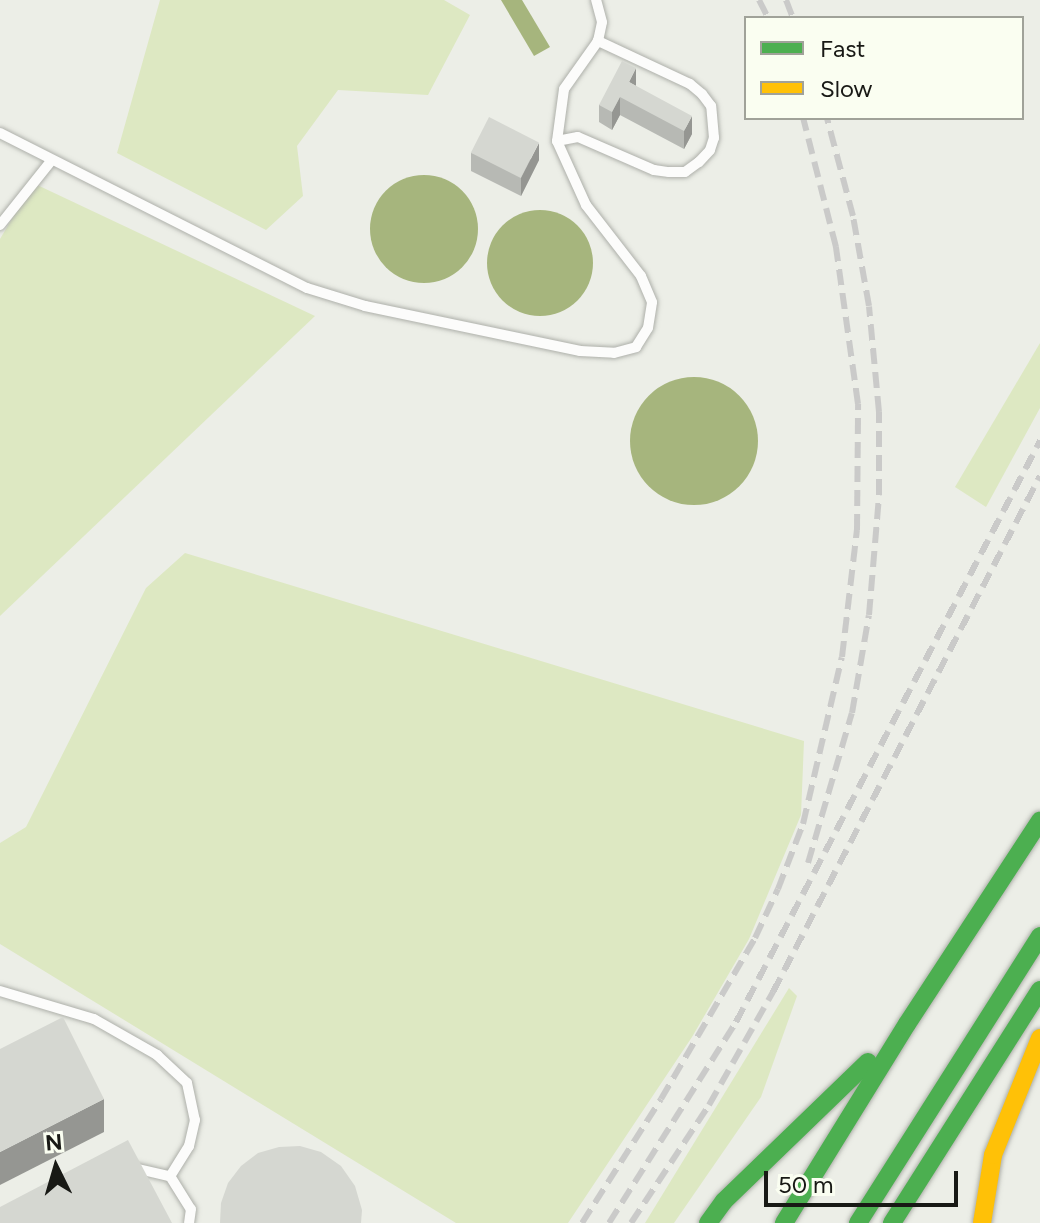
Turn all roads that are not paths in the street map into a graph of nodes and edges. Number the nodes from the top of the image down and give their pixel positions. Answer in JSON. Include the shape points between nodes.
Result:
{"nodes":[{"id":1,"x":596,"y":0,"type":"edge"},
{"id":2,"x":598,"y":41,"type":"junction"},
{"id":3,"x":0,"y":133,"type":"edge"},
{"id":4,"x":557,"y":141,"type":"junction"},
{"id":5,"x":51,"y":161,"type":"junction"},
{"id":6,"x":0,"y":225,"type":"edge"},
{"id":7,"x":1040,"y":821,"type":"edge"},
{"id":8,"x":1040,"y":936,"type":"edge"},
{"id":9,"x":1040,"y":990,"type":"edge"},
{"id":10,"x":0,"y":991,"type":"edge"},
{"id":11,"x":907,"y":1024,"type":"junction"},
{"id":12,"x":1040,"y":1038,"type":"edge"},
{"id":13,"x":122,"y":1165,"type":"edge"},
{"id":14,"x":170,"y":1176,"type":"junction"},
{"id":15,"x":189,"y":1223,"type":"edge"},
{"id":16,"x":708,"y":1223,"type":"edge"},
{"id":17,"x":784,"y":1223,"type":"edge"},
{"id":18,"x":858,"y":1223,"type":"edge"},
{"id":19,"x":892,"y":1223,"type":"edge"},
{"id":20,"x":982,"y":1223,"type":"edge"}],
"edges":[{"from":1,"to":2,"type":"lane","via":[[602,22]]},
{"from":2,"to":4,"type":"lane","via":[[564,89]]},
{"from":2,"to":4,"type":"lane","via":[[702,94],[714,120],[710,150],[685,172],[669,172],[578,137]]},
{"from":3,"to":5,"type":"lane"},
{"from":4,"to":5,"type":"lane","via":[[586,205],[641,276],[652,302],[648,328],[636,347],[614,353],[580,351],[365,306],[307,288]]},
{"from":5,"to":6,"type":"lane"},
{"from":7,"to":11,"type":"highway"},
{"from":8,"to":18,"type":"highway"},
{"from":9,"to":19,"type":"highway"},
{"from":10,"to":14,"type":"lane","via":[[94,1019],[157,1055],[187,1083],[195,1120],[189,1146]]},
{"from":11,"to":16,"type":"highway","via":[[724,1201]]},
{"from":11,"to":17,"type":"highway"},
{"from":12,"to":20,"type":"highway","via":[[997,1145]]},
{"from":13,"to":14,"type":"lane"},
{"from":14,"to":15,"type":"lane","via":[[191,1209]]}]}
